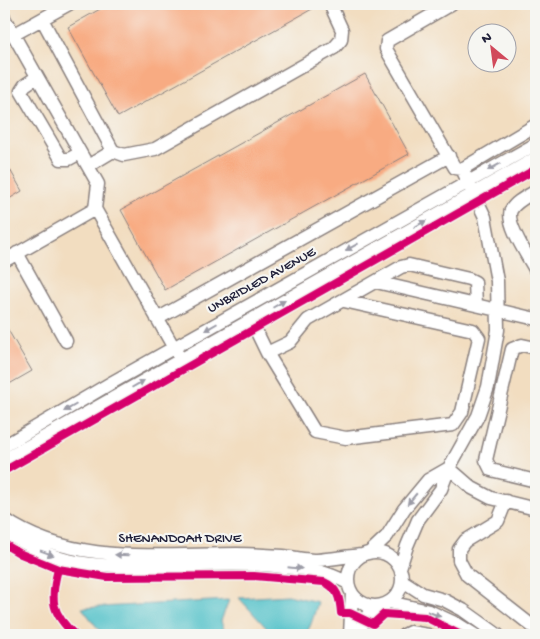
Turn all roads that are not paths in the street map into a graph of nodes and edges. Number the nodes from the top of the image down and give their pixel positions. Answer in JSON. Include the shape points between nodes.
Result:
{"nodes":[{"id":1,"x":69,"y":4,"type":"edge"},
{"id":2,"x":330,"y":4,"type":"edge"},
{"id":3,"x":451,"y":4,"type":"edge"},
{"id":4,"x":4,"y":18,"type":"edge"},
{"id":5,"x":42,"y":19,"type":"junction"},
{"id":6,"x":13,"y":35,"type":"junction"},
{"id":7,"x":37,"y":77,"type":"junction"},
{"id":8,"x":536,"y":125,"type":"edge"},
{"id":9,"x":536,"y":144,"type":"edge"},
{"id":10,"x":113,"y":151,"type":"junction"},
{"id":11,"x":80,"y":153,"type":"junction"},
{"id":12,"x":449,"y":156,"type":"junction"},
{"id":13,"x":536,"y":158,"type":"edge"},
{"id":14,"x":88,"y":166,"type":"junction"},
{"id":15,"x":462,"y":169,"type":"junction"},
{"id":16,"x":471,"y":188,"type":"junction"},
{"id":17,"x":536,"y":191,"type":"edge"},
{"id":18,"x":96,"y":209,"type":"junction"},
{"id":19,"x":17,"y":253,"type":"junction"},
{"id":20,"x":4,"y":261,"type":"edge"},
{"id":21,"x":536,"y":271,"type":"edge"},
{"id":22,"x":376,"y":282,"type":"junction"},
{"id":23,"x":344,"y":300,"type":"junction"},
{"id":24,"x":476,"y":305,"type":"junction"},
{"id":25,"x":498,"y":310,"type":"junction"},
{"id":26,"x":157,"y":319,"type":"junction"},
{"id":27,"x":536,"y":319,"type":"edge"},
{"id":28,"x":252,"y":320,"type":"junction"},
{"id":29,"x":66,"y":341,"type":"dead end"},
{"id":30,"x":174,"y":348,"type":"junction"},
{"id":31,"x":536,"y":348,"type":"edge"},
{"id":32,"x":267,"y":353,"type":"junction"},
{"id":33,"x":475,"y":358,"type":"junction"},
{"id":34,"x":181,"y":360,"type":"junction"},
{"id":35,"x":492,"y":363,"type":"junction"},
{"id":36,"x":508,"y":367,"type":"junction"},
{"id":37,"x":462,"y":412,"type":"junction"},
{"id":38,"x":478,"y":416,"type":"junction"},
{"id":39,"x":494,"y":419,"type":"junction"},
{"id":40,"x":4,"y":446,"type":"edge"},
{"id":41,"x":4,"y":460,"type":"edge"},
{"id":42,"x":449,"y":468,"type":"junction"},
{"id":43,"x":536,"y":481,"type":"edge"},
{"id":44,"x":506,"y":502,"type":"junction"},
{"id":45,"x":536,"y":508,"type":"edge"},
{"id":46,"x":4,"y":518,"type":"edge"},
{"id":47,"x":4,"y":531,"type":"edge"},
{"id":48,"x":407,"y":546,"type":"junction"},
{"id":49,"x":366,"y":554,"type":"junction"},
{"id":50,"x":400,"y":568,"type":"junction"},
{"id":51,"x":403,"y":581,"type":"junction"},
{"id":52,"x":350,"y":588,"type":"junction"},
{"id":53,"x":423,"y":594,"type":"junction"},
{"id":54,"x":384,"y":604,"type":"junction"},
{"id":55,"x":536,"y":629,"type":"edge"},
{"id":56,"x":350,"y":635,"type":"edge"},
{"id":57,"x":359,"y":635,"type":"edge"},
{"id":58,"x":404,"y":635,"type":"edge"},
{"id":59,"x":428,"y":635,"type":"edge"},
{"id":60,"x":475,"y":635,"type":"edge"},
{"id":61,"x":498,"y":635,"type":"edge"}],
"edges":[{"from":1,"to":5,"type":"street"},
{"from":2,"to":10,"type":"street","via":[[342,30],[342,40],[334,48],[155,149],[124,155]]},
{"from":3,"to":12,"type":"street","via":[[387,41],[386,49]]},
{"from":4,"to":6,"type":"street"},
{"from":5,"to":6,"type":"street"},
{"from":5,"to":10,"type":"street"},
{"from":6,"to":7,"type":"street"},
{"from":7,"to":11,"type":"street"},
{"from":7,"to":11,"type":"street","via":[[21,91],[61,159]]},
{"from":8,"to":15,"type":"street"},
{"from":9,"to":16,"type":"street","name":"UNBRIDLED AVENUE","one_way":true},
{"from":10,"to":14,"type":"street"},
{"from":11,"to":14,"type":"street"},
{"from":12,"to":15,"type":"street","via":[[455,168]]},
{"from":12,"to":26,"type":"street"},
{"from":13,"to":16,"type":"street","name":"UNBRIDLED AVENUE"},
{"from":14,"to":18,"type":"street","via":[[98,184]]},
{"from":15,"to":16,"type":"street"},
{"from":16,"to":25,"type":"street","via":[[485,217],[497,281]]},
{"from":28,"to":16,"type":"street","name":"UNBRIDLED AVENUE","one_way":true},
{"from":16,"to":30,"type":"street","name":"UNBRIDLED AVENUE","one_way":true},
{"from":17,"to":21,"type":"street","via":[[510,211],[510,223]]},
{"from":18,"to":19,"type":"street"},
{"from":18,"to":26,"type":"street"},
{"from":19,"to":20,"type":"street"},
{"from":19,"to":29,"type":"street"},
{"from":22,"to":23,"type":"street"},
{"from":22,"to":24,"type":"street"},
{"from":22,"to":24,"type":"street","via":[[409,265],[475,282]]},
{"from":23,"to":32,"type":"street","via":[[308,320],[290,342]]},
{"from":23,"to":33,"type":"street","via":[[473,330],[479,338]]},
{"from":24,"to":25,"type":"street"},
{"from":25,"to":27,"type":"street"},
{"from":25,"to":35,"type":"street"},
{"from":26,"to":30,"type":"street"},
{"from":28,"to":32,"type":"street"},
{"from":28,"to":34,"type":"street","name":"UNBRIDLED AVENUE"},
{"from":30,"to":34,"type":"street"},
{"from":30,"to":40,"type":"street","name":"UNBRIDLED AVENUE","one_way":true},
{"from":31,"to":36,"type":"street","via":[[522,344],[512,349]]},
{"from":32,"to":37,"type":"street","via":[[315,432],[346,438],[420,430],[453,425]]},
{"from":33,"to":35,"type":"street"},
{"from":33,"to":37,"type":"street"},
{"from":41,"to":34,"type":"street","name":"UNBRIDLED AVENUE","one_way":true},
{"from":35,"to":36,"type":"street"},
{"from":35,"to":38,"type":"street"},
{"from":36,"to":39,"type":"street"},
{"from":37,"to":38,"type":"street"},
{"from":38,"to":39,"type":"street"},
{"from":38,"to":42,"type":"street"},
{"from":39,"to":43,"type":"street","via":[[486,460],[491,470]]},
{"from":42,"to":44,"type":"street","via":[[472,488]]},
{"from":42,"to":48,"type":"street","via":[[441,489],[418,520]]},
{"from":42,"to":49,"type":"street","one_way":true,"via":[[428,480],[386,536]]},
{"from":44,"to":45,"type":"street"},
{"from":44,"to":55,"type":"street","via":[[498,521],[465,541],[459,549],[459,560],[466,575]]},
{"from":49,"to":46,"type":"street","name":"SHENANDOAH DRIVE","one_way":true,"via":[[317,560],[248,555],[111,554],[57,544]]},
{"from":47,"to":52,"type":"street","name":"SHENANDOAH DRIVE","one_way":true,"via":[[26,544],[77,562],[113,566],[268,565],[332,574]]},
{"from":48,"to":50,"type":"street"},
{"from":48,"to":53,"type":"street","via":[[407,568],[412,581]]},
{"from":49,"to":50,"type":"street","via":[[386,554]]},
{"from":49,"to":52,"type":"street","via":[[351,567],[348,575]]},
{"from":50,"to":51,"type":"street"},
{"from":51,"to":53,"type":"street"},
{"from":51,"to":54,"type":"street","via":[[396,597]]},
{"from":52,"to":54,"type":"street","via":[[364,604]]},
{"from":52,"to":56,"type":"street"},
{"from":53,"to":61,"type":"street","via":[[463,610]]},
{"from":54,"to":57,"type":"street","via":[[366,616]]},
{"from":54,"to":60,"type":"street","one_way":true,"via":[[429,611]]},
{"from":58,"to":59,"type":"street","via":[[410,632]]}]}
